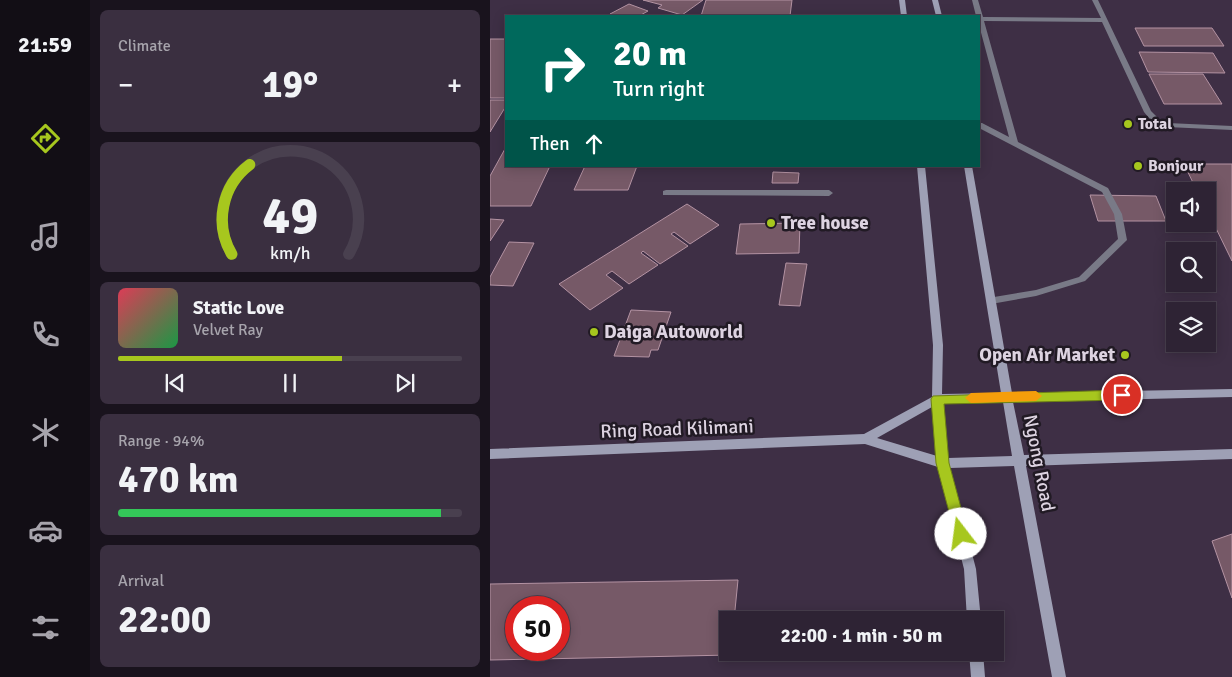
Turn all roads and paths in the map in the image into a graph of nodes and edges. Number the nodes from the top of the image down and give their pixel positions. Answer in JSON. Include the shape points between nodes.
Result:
{"nodes":[{"id":1,"x":902,"y":0,"type":"edge"},
{"id":2,"x":935,"y":0,"type":"edge"},
{"id":3,"x":975,"y":0,"type":"edge"},
{"id":4,"x":1095,"y":0,"type":"edge"},
{"id":5,"x":904,"y":15,"type":"edge"},
{"id":6,"x":939,"y":15,"type":"edge"},
{"id":7,"x":978,"y":15,"type":"edge"},
{"id":8,"x":980,"y":19,"type":"edge"},
{"id":9,"x":1105,"y":20,"type":"junction"},
{"id":10,"x":980,"y":23,"type":"edge"},
{"id":11,"x":980,"y":125,"type":"edge"},
{"id":12,"x":1232,"y":128,"type":"edge"},
{"id":13,"x":1014,"y":142,"type":"junction"},
{"id":14,"x":921,"y":167,"type":"edge"},
{"id":15,"x":968,"y":167,"type":"edge"},
{"id":16,"x":666,"y":193,"type":"dead end"},
{"id":17,"x":829,"y":193,"type":"dead end"},
{"id":18,"x":991,"y":300,"type":"junction"},
{"id":19,"x":1232,"y":393,"type":"edge"},
{"id":20,"x":1007,"y":396,"type":"junction"},
{"id":21,"x":937,"y":399,"type":"junction"},
{"id":22,"x":865,"y":439,"type":"junction"},
{"id":23,"x":490,"y":454,"type":"edge"},
{"id":24,"x":1232,"y":454,"type":"edge"},
{"id":25,"x":1019,"y":462,"type":"junction"},
{"id":26,"x":943,"y":463,"type":"junction"},
{"id":27,"x":973,"y":611,"type":"edge"},
{"id":28,"x":977,"y":661,"type":"edge"},
{"id":29,"x":978,"y":677,"type":"edge"},
{"id":30,"x":1060,"y":677,"type":"edge"}],
"edges":[{"from":1,"to":5,"type":"main road"},
{"from":2,"to":6,"type":"main road"},
{"from":3,"to":7,"type":"lane"},
{"from":4,"to":9,"type":"lane"},
{"from":8,"to":9,"type":"lane"},
{"from":9,"to":12,"type":"lane","via":[[1148,112],[1156,121],[1167,125]]},
{"from":10,"to":13,"type":"lane"},
{"from":11,"to":13,"type":"lane"},
{"from":13,"to":18,"type":"lane","via":[[1105,190],[1118,214],[1123,240],[1082,279],[1036,293]]},
{"from":14,"to":21,"type":"main road","via":[[938,345]]},
{"from":15,"to":18,"type":"main road","name":"Ngong Road"},
{"from":16,"to":17,"type":"lane"},
{"from":18,"to":20,"type":"main road","name":"Ngong Road"},
{"from":19,"to":20,"type":"main road"},
{"from":20,"to":21,"type":"main road"},
{"from":20,"to":25,"type":"main road","name":"Ngong Road"},
{"from":21,"to":22,"type":"main road"},
{"from":21,"to":26,"type":"main road"},
{"from":22,"to":23,"type":"main road","name":"Ring Road Kilimani"},
{"from":22,"to":26,"type":"main road"},
{"from":24,"to":25,"type":"main road"},
{"from":25,"to":26,"type":"main road"},
{"from":25,"to":30,"type":"main road","name":"Ngong Road"},
{"from":26,"to":27,"type":"main road","via":[[970,569]]},
{"from":28,"to":29,"type":"main road"}]}
